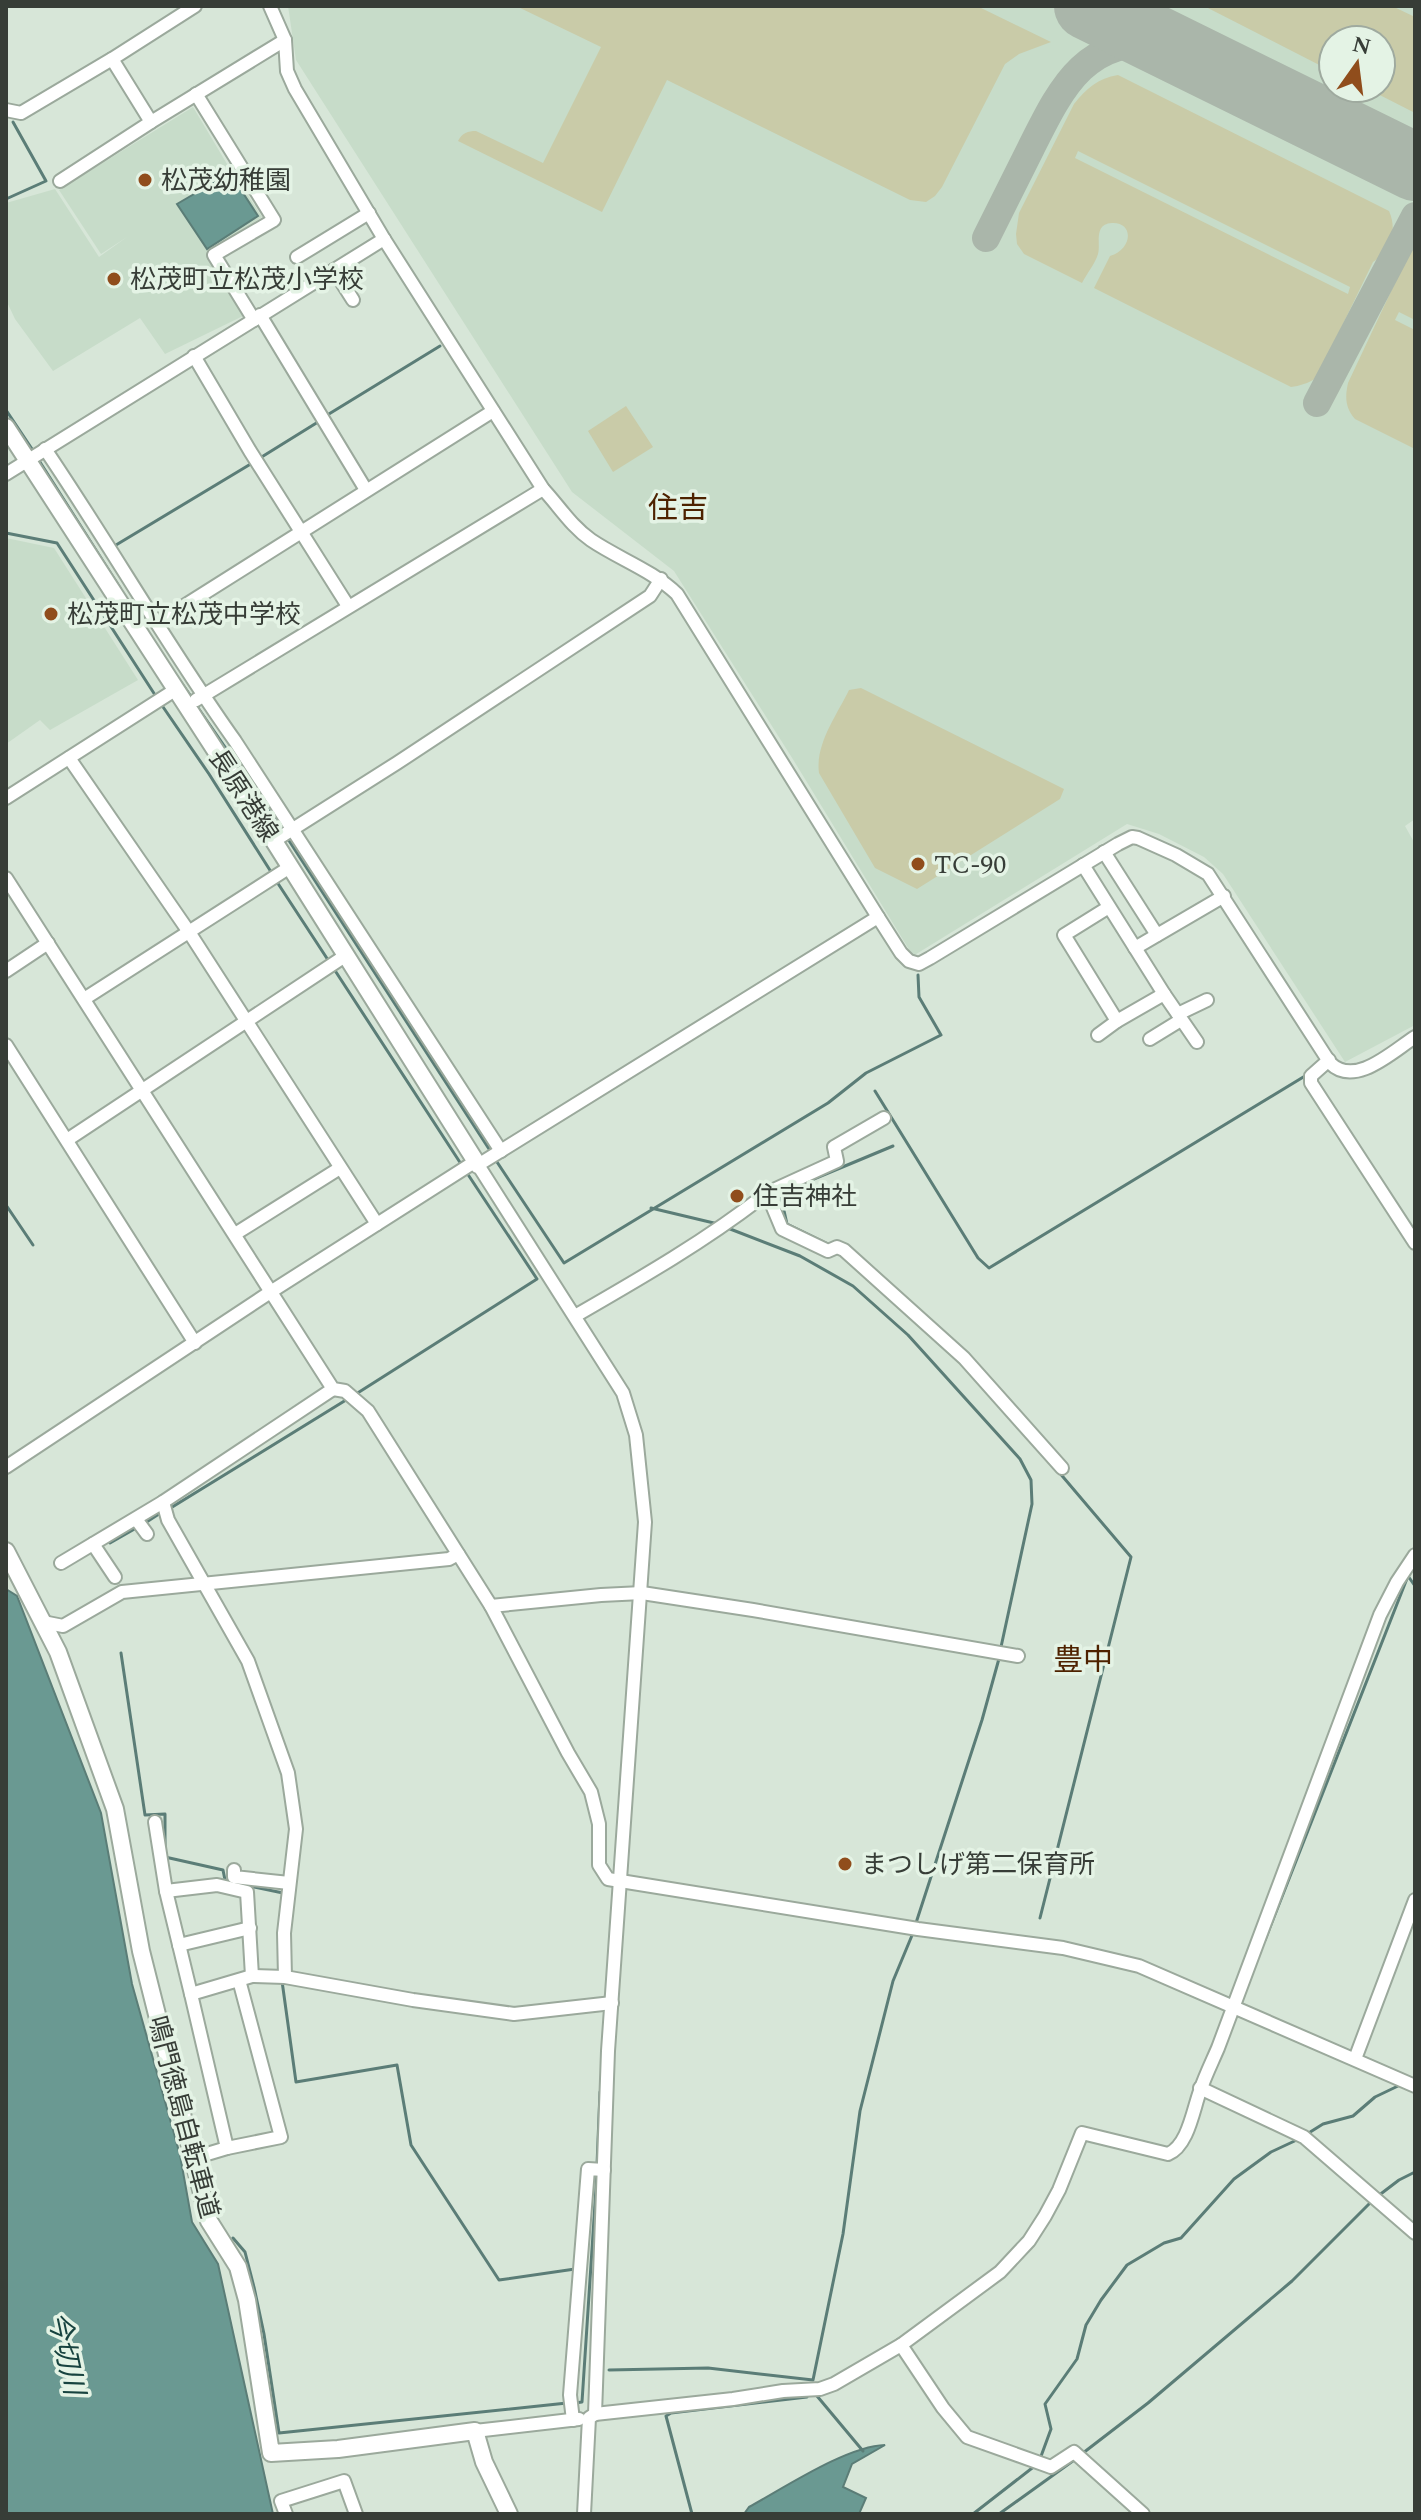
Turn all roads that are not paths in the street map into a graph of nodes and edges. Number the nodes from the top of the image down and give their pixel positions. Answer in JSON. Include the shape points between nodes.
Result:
{"nodes":[{"id":1,"x":195,"y":6,"type":"edge"},
{"id":2,"x":270,"y":6,"type":"edge"},
{"id":3,"x":285,"y":40,"type":"junction"},
{"id":4,"x":112,"y":59,"type":"junction"},
{"id":5,"x":196,"y":94,"type":"junction"},
{"id":6,"x":6,"y":110,"type":"edge"},
{"id":7,"x":151,"y":122,"type":"junction"},
{"id":8,"x":60,"y":181,"type":"dead end"},
{"id":9,"x":369,"y":213,"type":"junction"},
{"id":10,"x":384,"y":239,"type":"junction"},
{"id":11,"x":297,"y":257,"type":"dead end"},
{"id":12,"x":334,"y":270,"type":"junction"},
{"id":13,"x":353,"y":300,"type":"dead end"},
{"id":14,"x":257,"y":318,"type":"junction"},
{"id":15,"x":194,"y":356,"type":"junction"},
{"id":16,"x":493,"y":411,"type":"junction"},
{"id":17,"x":6,"y":427,"type":"edge"},
{"id":18,"x":36,"y":455,"type":"junction"},
{"id":19,"x":6,"y":474,"type":"edge"},
{"id":20,"x":543,"y":489,"type":"junction"},
{"id":21,"x":366,"y":490,"type":"junction"},
{"id":22,"x":301,"y":530,"type":"junction"},
{"id":23,"x":661,"y":579,"type":"junction"},
{"id":24,"x":348,"y":606,"type":"junction"},
{"id":25,"x":157,"y":623,"type":"junction"},
{"id":26,"x":175,"y":690,"type":"junction"},
{"id":27,"x":203,"y":696,"type":"junction"},
{"id":28,"x":186,"y":706,"type":"junction"},
{"id":29,"x":69,"y":758,"type":"junction"},
{"id":30,"x":6,"y":798,"type":"edge"},
{"id":31,"x":292,"y":830,"type":"junction"},
{"id":32,"x":274,"y":841,"type":"junction"},
{"id":33,"x":1104,"y":852,"type":"junction"},
{"id":34,"x":1083,"y":865,"type":"junction"},
{"id":35,"x":290,"y":867,"type":"junction"},
{"id":36,"x":6,"y":878,"type":"edge"},
{"id":37,"x":1224,"y":896,"type":"junction"},
{"id":38,"x":1109,"y":907,"type":"junction"},
{"id":39,"x":878,"y":917,"type":"junction"},
{"id":40,"x":189,"y":932,"type":"junction"},
{"id":41,"x":1157,"y":935,"type":"junction"},
{"id":42,"x":48,"y":943,"type":"junction"},
{"id":43,"x":1135,"y":948,"type":"junction"},
{"id":44,"x":345,"y":956,"type":"junction"},
{"id":45,"x":6,"y":971,"type":"edge"},
{"id":46,"x":1164,"y":994,"type":"junction"},
{"id":47,"x":84,"y":999,"type":"junction"},
{"id":48,"x":1207,"y":1000,"type":"dead end"},
{"id":49,"x":1179,"y":1017,"type":"junction"},
{"id":50,"x":1117,"y":1021,"type":"junction"},
{"id":51,"x":246,"y":1022,"type":"junction"},
{"id":52,"x":1098,"y":1035,"type":"dead end"},
{"id":53,"x":1415,"y":1037,"type":"edge"},
{"id":54,"x":1150,"y":1039,"type":"dead end"},
{"id":55,"x":1197,"y":1042,"type":"dead end"},
{"id":56,"x":6,"y":1045,"type":"edge"},
{"id":57,"x":1329,"y":1060,"type":"junction"},
{"id":58,"x":142,"y":1090,"type":"junction"},
{"id":59,"x":884,"y":1118,"type":"dead end"},
{"id":60,"x":67,"y":1140,"type":"junction"},
{"id":61,"x":501,"y":1151,"type":"junction"},
{"id":62,"x":477,"y":1163,"type":"junction"},
{"id":63,"x":340,"y":1168,"type":"junction"},
{"id":64,"x":767,"y":1193,"type":"junction"},
{"id":65,"x":377,"y":1224,"type":"junction"},
{"id":66,"x":235,"y":1234,"type":"junction"},
{"id":67,"x":1415,"y":1243,"type":"edge"},
{"id":68,"x":272,"y":1291,"type":"junction"},
{"id":69,"x":575,"y":1316,"type":"junction"},
{"id":70,"x":195,"y":1343,"type":"junction"},
{"id":71,"x":333,"y":1389,"type":"junction"},
{"id":72,"x":6,"y":1467,"type":"edge"},
{"id":73,"x":1062,"y":1468,"type":"dead end"},
{"id":74,"x":163,"y":1502,"type":"junction"},
{"id":75,"x":136,"y":1519,"type":"junction"},
{"id":76,"x":147,"y":1534,"type":"dead end"},
{"id":77,"x":93,"y":1544,"type":"junction"},
{"id":78,"x":6,"y":1551,"type":"edge"},
{"id":79,"x":458,"y":1554,"type":"junction"},
{"id":80,"x":1415,"y":1555,"type":"edge"},
{"id":81,"x":61,"y":1563,"type":"dead end"},
{"id":82,"x":115,"y":1577,"type":"dead end"},
{"id":83,"x":205,"y":1584,"type":"junction"},
{"id":84,"x":642,"y":1593,"type":"junction"},
{"id":85,"x":491,"y":1606,"type":"junction"},
{"id":86,"x":43,"y":1622,"type":"junction"},
{"id":87,"x":1018,"y":1656,"type":"dead end"},
{"id":88,"x":155,"y":1822,"type":"dead end"},
{"id":89,"x":234,"y":1870,"type":"dead end"},
{"id":90,"x":620,"y":1881,"type":"junction"},
{"id":91,"x":289,"y":1883,"type":"junction"},
{"id":92,"x":166,"y":1891,"type":"junction"},
{"id":93,"x":1415,"y":1900,"type":"edge"},
{"id":94,"x":250,"y":1928,"type":"junction"},
{"id":95,"x":179,"y":1945,"type":"junction"},
{"id":96,"x":285,"y":1977,"type":"junction"},
{"id":97,"x":246,"y":1978,"type":"junction"},
{"id":98,"x":191,"y":1994,"type":"junction"},
{"id":99,"x":612,"y":2003,"type":"junction"},
{"id":100,"x":1233,"y":2007,"type":"junction"},
{"id":101,"x":1355,"y":2059,"type":"junction"},
{"id":102,"x":1415,"y":2086,"type":"edge"},
{"id":103,"x":1200,"y":2088,"type":"junction"},
{"id":104,"x":227,"y":2148,"type":"junction"},
{"id":105,"x":207,"y":2154,"type":"dead end"},
{"id":106,"x":604,"y":2170,"type":"junction"},
{"id":107,"x":1415,"y":2233,"type":"edge"},
{"id":108,"x":901,"y":2345,"type":"junction"},
{"id":109,"x":592,"y":2416,"type":"junction"},
{"id":110,"x":573,"y":2420,"type":"junction"},
{"id":111,"x":475,"y":2431,"type":"junction"},
{"id":112,"x":286,"y":2514,"type":"edge"},
{"id":113,"x":356,"y":2514,"type":"edge"},
{"id":114,"x":509,"y":2514,"type":"edge"},
{"id":115,"x":584,"y":2514,"type":"edge"},
{"id":116,"x":1143,"y":2514,"type":"edge"}],
"edges":[{"from":1,"to":4,"type":"street"},
{"from":2,"to":3,"type":"street"},
{"from":3,"to":5,"type":"street"},
{"from":3,"to":9,"type":"street","via":[[287,71],[295,89]]},
{"from":4,"to":6,"type":"street","via":[[21,113]]},
{"from":4,"to":7,"type":"street"},
{"from":5,"to":7,"type":"street"},
{"from":5,"to":14,"type":"street","via":[[274,220],[214,255]]},
{"from":7,"to":8,"type":"street"},
{"from":9,"to":10,"type":"street"},
{"from":9,"to":11,"type":"street"},
{"from":10,"to":12,"type":"street"},
{"from":10,"to":16,"type":"street"},
{"from":12,"to":13,"type":"street"},
{"from":12,"to":14,"type":"street"},
{"from":14,"to":15,"type":"street"},
{"from":14,"to":21,"type":"street"},
{"from":15,"to":18,"type":"street"},
{"from":15,"to":22,"type":"street"},
{"from":16,"to":20,"type":"street"},
{"from":16,"to":21,"type":"street"},
{"from":17,"to":18,"type":"main road","name":"長原港線"},
{"from":18,"to":19,"type":"street"},
{"from":18,"to":25,"type":"street","via":[[87,510]]},
{"from":18,"to":26,"type":"main road","name":"長原港線"},
{"from":20,"to":23,"type":"street","via":[[588,538]]},
{"from":20,"to":24,"type":"street"},
{"from":21,"to":22,"type":"street"},
{"from":22,"to":24,"type":"street"},
{"from":22,"to":25,"type":"street"},
{"from":23,"to":31,"type":"street","via":[[650,596]]},
{"from":23,"to":39,"type":"street","via":[[684,604]]},
{"from":24,"to":27,"type":"street"},
{"from":25,"to":27,"type":"street"},
{"from":26,"to":28,"type":"main road","name":"長原港線"},
{"from":26,"to":29,"type":"street"},
{"from":27,"to":28,"type":"street"},
{"from":27,"to":31,"type":"street"},
{"from":28,"to":32,"type":"main road","name":"長原港線"},
{"from":29,"to":30,"type":"street"},
{"from":29,"to":40,"type":"street"},
{"from":31,"to":32,"type":"street"},
{"from":31,"to":61,"type":"street"},
{"from":32,"to":35,"type":"main road","name":"長原港線"},
{"from":33,"to":34,"type":"street"},
{"from":33,"to":37,"type":"street","via":[[1138,838],[1208,874]]},
{"from":33,"to":41,"type":"street"},
{"from":34,"to":38,"type":"street"},
{"from":34,"to":39,"type":"street","via":[[919,964],[901,953]]},
{"from":35,"to":40,"type":"street"},
{"from":35,"to":44,"type":"main road","name":"長原港線"},
{"from":36,"to":42,"type":"street"},
{"from":37,"to":41,"type":"street"},
{"from":37,"to":57,"type":"street"},
{"from":38,"to":43,"type":"street"},
{"from":38,"to":50,"type":"street","via":[[1064,935]]},
{"from":39,"to":61,"type":"street"},
{"from":40,"to":47,"type":"street"},
{"from":40,"to":51,"type":"street"},
{"from":41,"to":43,"type":"street"},
{"from":42,"to":45,"type":"street"},
{"from":42,"to":47,"type":"street"},
{"from":43,"to":46,"type":"street"},
{"from":44,"to":51,"type":"street"},
{"from":44,"to":62,"type":"main road","name":"長原港線"},
{"from":46,"to":49,"type":"street"},
{"from":46,"to":50,"type":"street"},
{"from":47,"to":58,"type":"street"},
{"from":48,"to":49,"type":"street"},
{"from":49,"to":54,"type":"street"},
{"from":49,"to":55,"type":"street"},
{"from":50,"to":52,"type":"street"},
{"from":51,"to":58,"type":"street"},
{"from":51,"to":63,"type":"street"},
{"from":53,"to":57,"type":"street","via":[[1361,1071],[1337,1070]]},
{"from":56,"to":60,"type":"street"},
{"from":57,"to":67,"type":"street","via":[[1311,1076],[1311,1083]]},
{"from":58,"to":60,"type":"street"},
{"from":58,"to":66,"type":"street"},
{"from":59,"to":64,"type":"street","via":[[834,1147],[837,1161]]},
{"from":60,"to":70,"type":"street"},
{"from":61,"to":62,"type":"street"},
{"from":62,"to":65,"type":"street"},
{"from":62,"to":69,"type":"street"},
{"from":63,"to":65,"type":"street"},
{"from":63,"to":66,"type":"street"},
{"from":64,"to":69,"type":"street"},
{"from":64,"to":73,"type":"street","via":[[782,1229],[828,1251],[844,1250],[964,1358]]},
{"from":65,"to":68,"type":"street"},
{"from":66,"to":68,"type":"street"},
{"from":68,"to":70,"type":"street"},
{"from":68,"to":71,"type":"street"},
{"from":69,"to":84,"type":"street","via":[[623,1393],[636,1435],[645,1522]]},
{"from":70,"to":72,"type":"street"},
{"from":71,"to":74,"type":"street"},
{"from":71,"to":79,"type":"street","via":[[345,1391],[368,1411]]},
{"from":74,"to":75,"type":"street"},
{"from":74,"to":83,"type":"street"},
{"from":75,"to":76,"type":"street"},
{"from":75,"to":77,"type":"street"},
{"from":77,"to":81,"type":"street"},
{"from":77,"to":82,"type":"street"},
{"from":78,"to":86,"type":"main road","name":"鳴門徳島自転車道"},
{"from":79,"to":83,"type":"street"},
{"from":79,"to":85,"type":"street"},
{"from":80,"to":100,"type":"street","via":[[1380,1615]]},
{"from":83,"to":86,"type":"street","via":[[122,1592],[63,1626]]},
{"from":83,"to":91,"type":"street","via":[[248,1661],[288,1773],[296,1829]]},
{"from":84,"to":85,"type":"street"},
{"from":84,"to":87,"type":"street"},
{"from":84,"to":90,"type":"street"},
{"from":85,"to":90,"type":"street","via":[[591,1792],[599,1824],[599,1865],[608,1879]]},
{"from":86,"to":111,"type":"main road","name":"鳴門徳島自転車道","via":[[115,1809],[141,1951],[209,2221],[238,2267],[247,2300],[271,2453]]},
{"from":88,"to":92,"type":"street"},
{"from":89,"to":91,"type":"street","via":[[234,1877]]},
{"from":90,"to":99,"type":"street"},
{"from":90,"to":100,"type":"street","via":[[1063,1948],[1139,1966]]},
{"from":91,"to":96,"type":"street"},
{"from":92,"to":94,"type":"street","via":[[217,1885],[247,1892]]},
{"from":92,"to":95,"type":"street"},
{"from":93,"to":101,"type":"street"},
{"from":94,"to":95,"type":"street"},
{"from":94,"to":97,"type":"street"},
{"from":95,"to":98,"type":"street"},
{"from":96,"to":97,"type":"street"},
{"from":96,"to":99,"type":"street","via":[[514,2014]]},
{"from":97,"to":98,"type":"street"},
{"from":97,"to":104,"type":"street","via":[[287,2136]]},
{"from":98,"to":104,"type":"street"},
{"from":99,"to":106,"type":"street"},
{"from":100,"to":101,"type":"street"},
{"from":100,"to":103,"type":"street"},
{"from":101,"to":102,"type":"street"},
{"from":103,"to":107,"type":"street","via":[[1300,2134]]},
{"from":103,"to":108,"type":"street","via":[[1186,2131],[1168,2154],[1082,2133],[1059,2190],[1029,2241],[1000,2272]]},
{"from":104,"to":105,"type":"street"},
{"from":106,"to":109,"type":"street"},
{"from":106,"to":110,"type":"street","via":[[588,2169],[570,2395]]},
{"from":108,"to":109,"type":"street","via":[[820,2389]]},
{"from":108,"to":116,"type":"street","via":[[967,2437],[1051,2467],[1074,2452]]},
{"from":109,"to":110,"type":"street"},
{"from":109,"to":115,"type":"street"},
{"from":110,"to":111,"type":"street"},
{"from":111,"to":114,"type":"main road"},
{"from":112,"to":113,"type":"street","via":[[281,2501],[344,2481]]}]}
